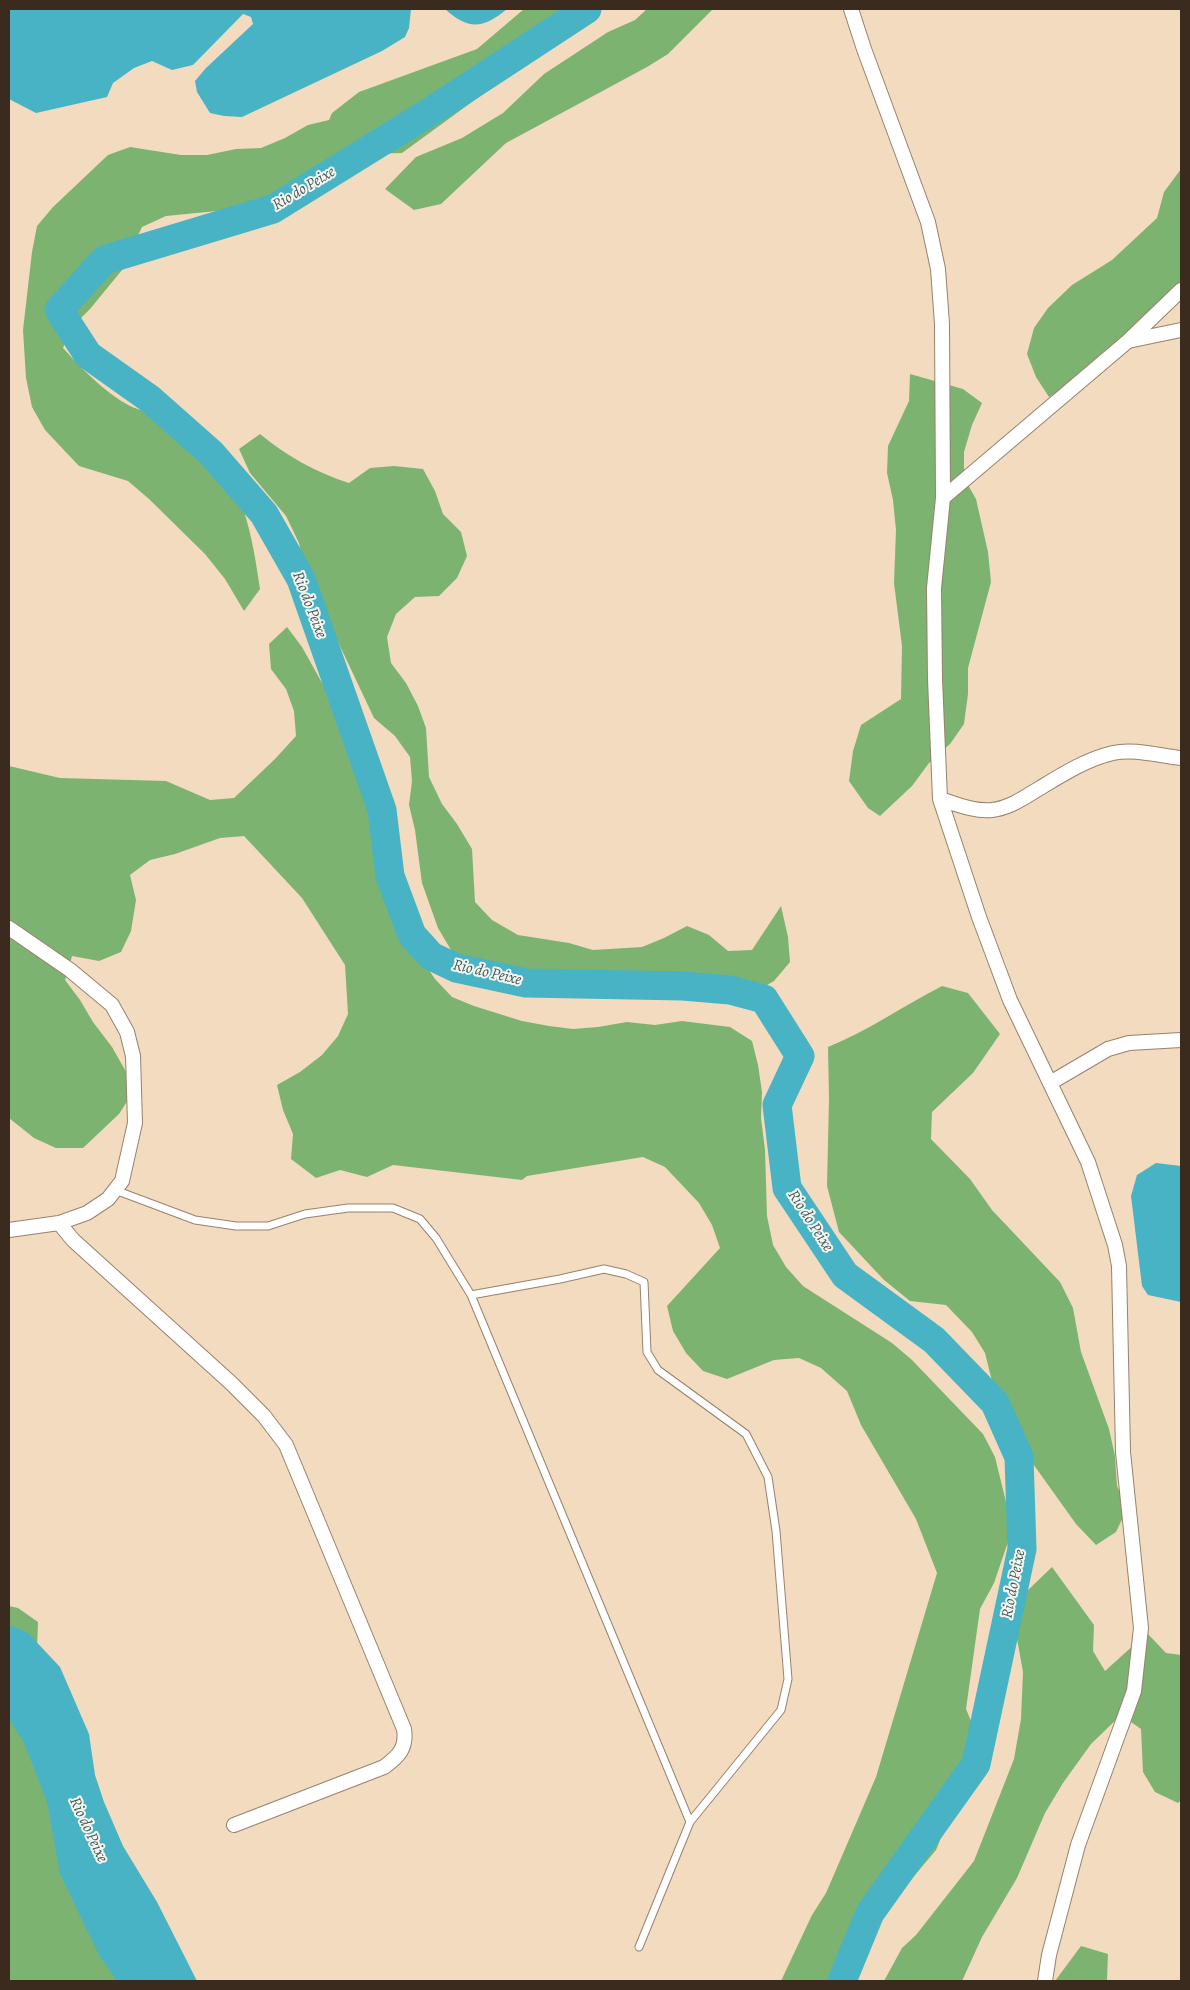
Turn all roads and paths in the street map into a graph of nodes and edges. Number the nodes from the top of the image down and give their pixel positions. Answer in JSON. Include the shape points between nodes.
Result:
{"nodes":[{"id":1,"x":851,"y":9,"type":"edge"},
{"id":2,"x":1181,"y":290,"type":"edge"},
{"id":3,"x":1181,"y":330,"type":"edge"},
{"id":4,"x":1128,"y":341,"type":"junction"},
{"id":5,"x":943,"y":498,"type":"junction"},
{"id":6,"x":1181,"y":758,"type":"edge"},
{"id":7,"x":940,"y":799,"type":"junction"},
{"id":8,"x":9,"y":928,"type":"edge"},
{"id":9,"x":1181,"y":1040,"type":"edge"},
{"id":10,"x":1050,"y":1083,"type":"junction"},
{"id":11,"x":115,"y":1190,"type":"junction"},
{"id":12,"x":59,"y":1223,"type":"junction"},
{"id":13,"x":9,"y":1230,"type":"edge"},
{"id":14,"x":471,"y":1295,"type":"junction"},
{"id":15,"x":690,"y":1822,"type":"junction"},
{"id":16,"x":234,"y":1825,"type":"dead end"},
{"id":17,"x":639,"y":1947,"type":"dead end"},
{"id":18,"x":1045,"y":1981,"type":"edge"}],
"edges":[{"from":1,"to":5,"type":"street","via":[[928,222],[938,269],[942,324]]},
{"from":2,"to":4,"type":"street"},
{"from":3,"to":4,"type":"street"},
{"from":4,"to":5,"type":"street"},
{"from":5,"to":7,"type":"street","via":[[934,588]]},
{"from":6,"to":7,"type":"street","via":[[1115,752],[1093,759],[1019,801],[991,811]]},
{"from":7,"to":10,"type":"street","via":[[1010,1000]]},
{"from":8,"to":11,"type":"street","via":[[70,970],[112,1005],[127,1032],[133,1056],[135,1123],[122,1181]]},
{"from":9,"to":10,"type":"street","via":[[1129,1043],[1108,1049]]},
{"from":10,"to":18,"type":"street","via":[[1088,1162],[1119,1266],[1123,1452],[1141,1628],[1134,1691],[1078,1845]]},
{"from":11,"to":12,"type":"street","via":[[108,1199],[87,1213]]},
{"from":11,"to":14,"type":"lane","via":[[195,1220],[236,1226],[268,1226],[305,1214],[348,1208],[393,1208],[420,1219],[436,1238]]},
{"from":12,"to":13,"type":"street"},
{"from":12,"to":16,"type":"street","via":[[73,1240],[231,1383],[286,1444],[404,1730],[406,1740],[403,1749],[384,1767]]},
{"from":14,"to":15,"type":"lane"},
{"from":14,"to":15,"type":"lane","via":[[604,1269],[644,1282],[647,1352],[658,1370],[746,1434],[768,1477],[776,1531],[788,1680],[781,1710]]},
{"from":15,"to":17,"type":"lane"}]}
